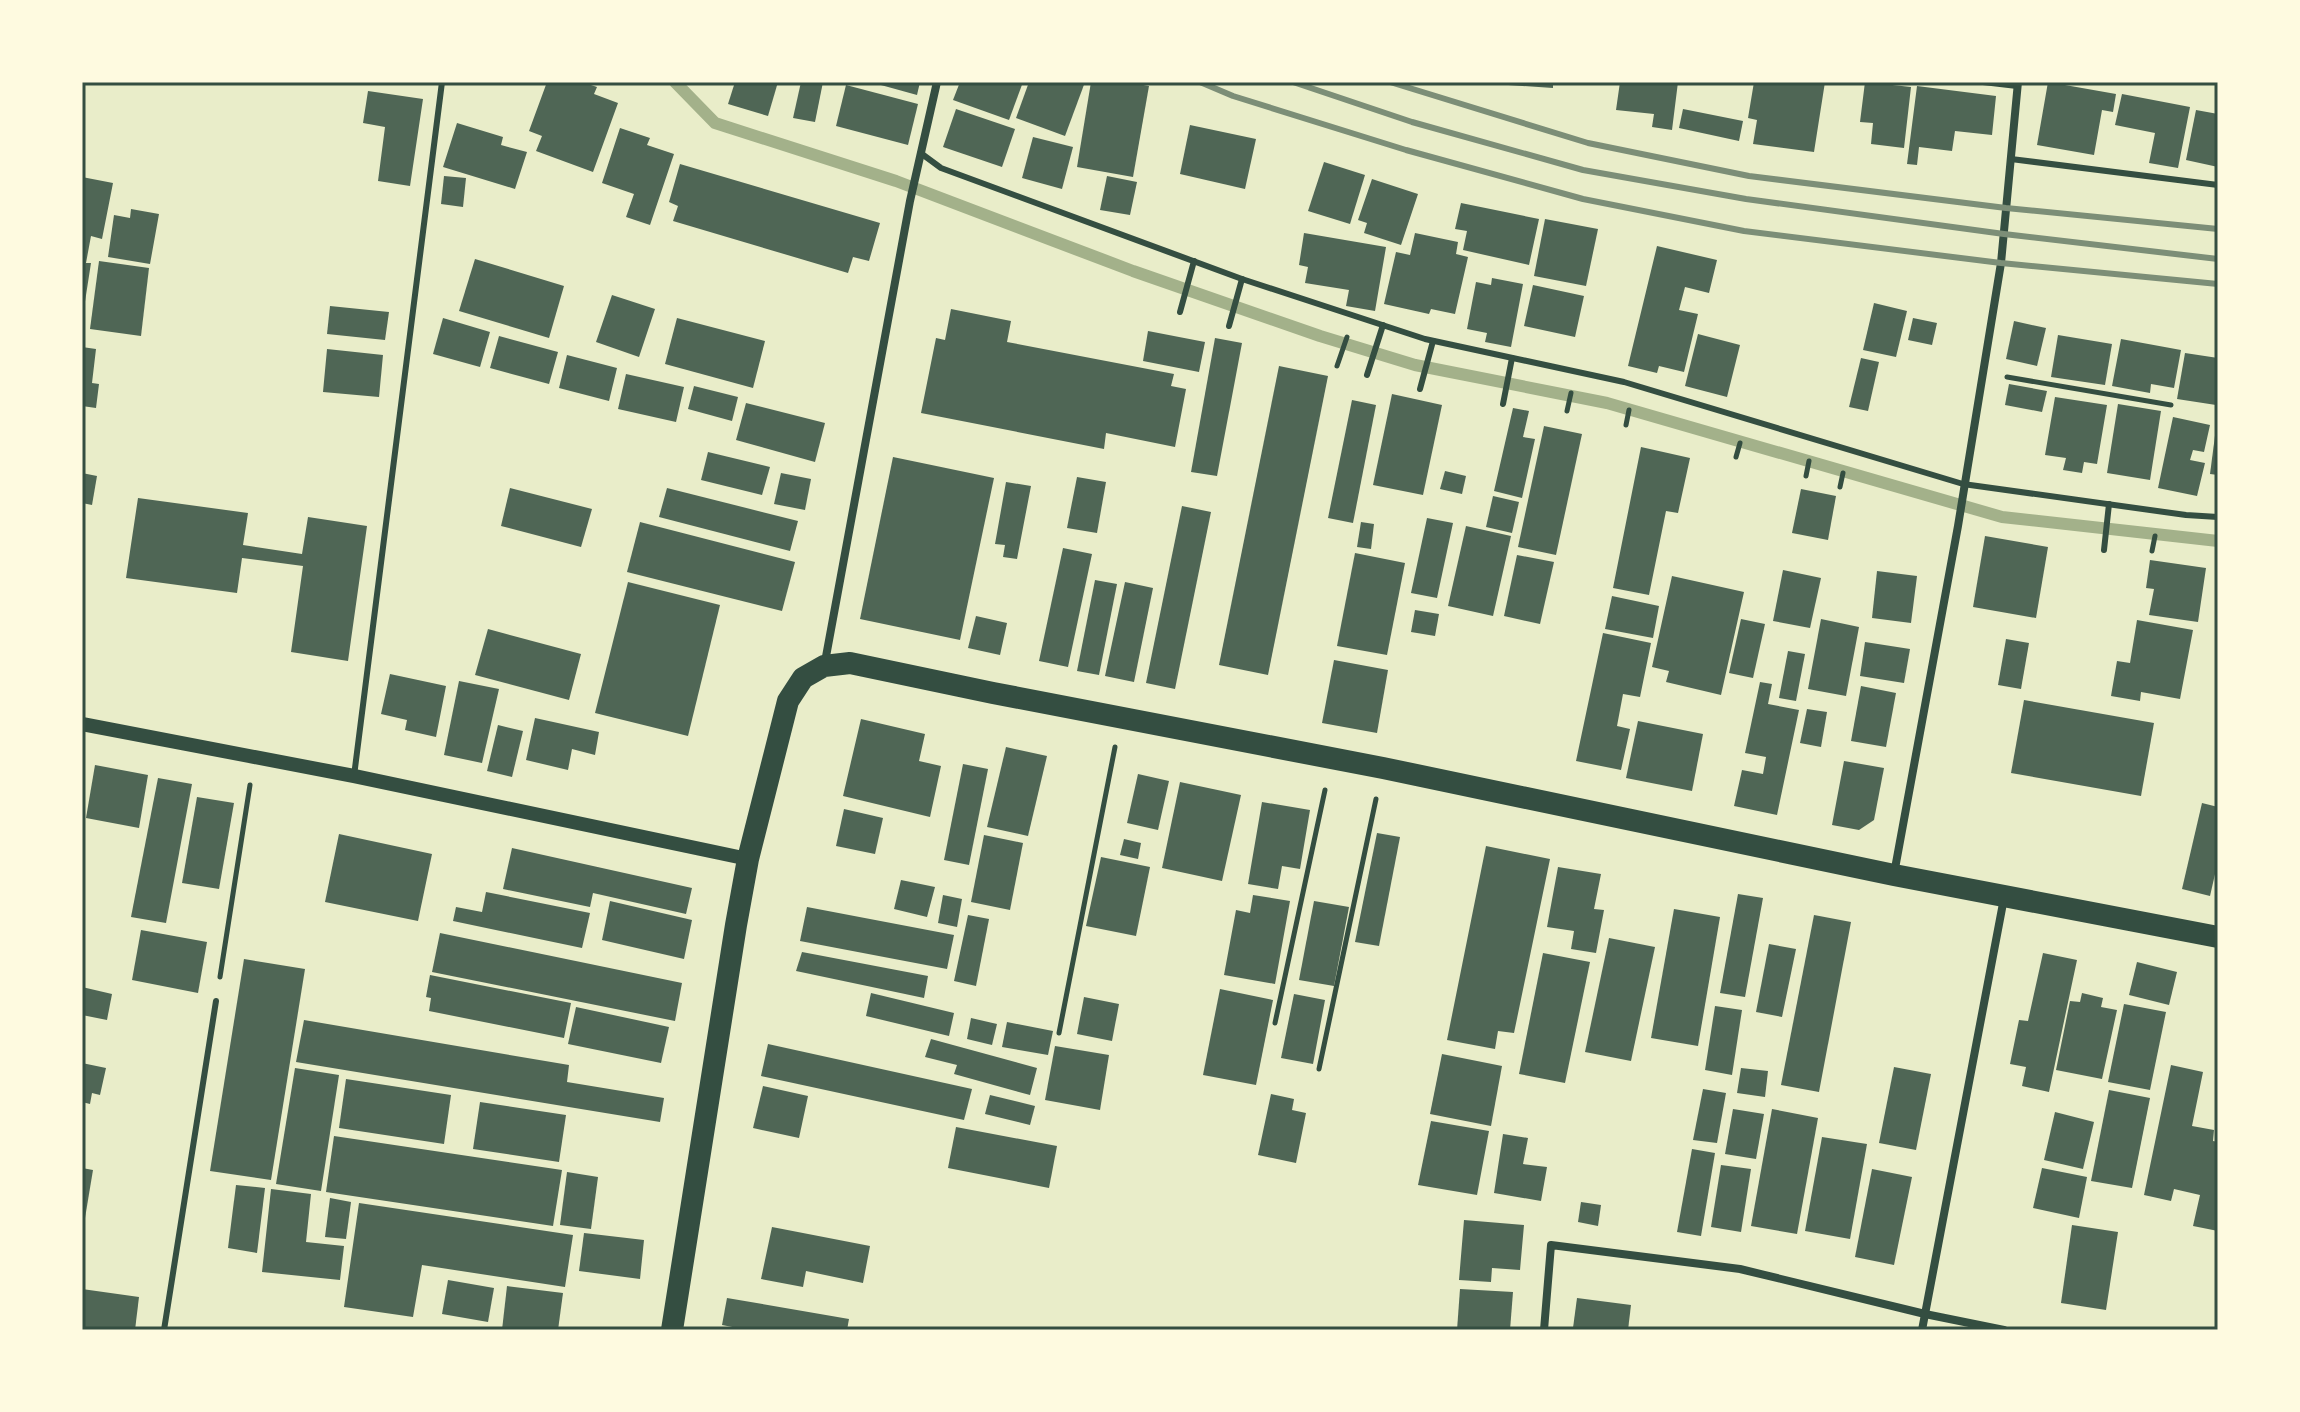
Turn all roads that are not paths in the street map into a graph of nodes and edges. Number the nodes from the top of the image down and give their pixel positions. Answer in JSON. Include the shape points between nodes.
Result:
{"nodes":[{"id":1,"x":442,"y":82,"type":"edge"},
{"id":2,"x":937,"y":82,"type":"edge"},
{"id":3,"x":1983,"y":82,"type":"edge"},
{"id":4,"x":2018,"y":84,"type":"edge"},
{"id":5,"x":922,"y":154,"type":"junction"},
{"id":6,"x":2011,"y":159,"type":"junction"},
{"id":7,"x":2218,"y":185,"type":"edge"},
{"id":8,"x":1193,"y":265,"type":"junction"},
{"id":9,"x":1242,"y":281,"type":"junction"},
{"id":10,"x":1180,"y":312,"type":"dead end"},
{"id":11,"x":1383,"y":325,"type":"junction"},
{"id":12,"x":1229,"y":326,"type":"dead end"},
{"id":13,"x":1433,"y":341,"type":"junction"},
{"id":14,"x":1512,"y":358,"type":"junction"},
{"id":15,"x":1367,"y":375,"type":"dead end"},
{"id":16,"x":1420,"y":389,"type":"dead end"},
{"id":17,"x":1503,"y":404,"type":"dead end"},
{"id":18,"x":1963,"y":484,"type":"junction"},
{"id":19,"x":2109,"y":504,"type":"junction"},
{"id":20,"x":2218,"y":517,"type":"edge"},
{"id":21,"x":2104,"y":550,"type":"dead end"},
{"id":22,"x":824,"y":666,"type":"junction"},
{"id":23,"x":82,"y":724,"type":"edge"},
{"id":24,"x":354,"y":776,"type":"junction"},
{"id":25,"x":748,"y":859,"type":"junction"},
{"id":26,"x":1894,"y":875,"type":"junction"},
{"id":27,"x":2004,"y":896,"type":"junction"},
{"id":28,"x":2218,"y":937,"type":"edge"},
{"id":29,"x":216,"y":1001,"type":"road end"},
{"id":30,"x":1925,"y":1314,"type":"junction"},
{"id":31,"x":164,"y":1330,"type":"edge"},
{"id":32,"x":672,"y":1330,"type":"edge"},
{"id":33,"x":1544,"y":1330,"type":"edge"},
{"id":34,"x":1922,"y":1330,"type":"edge"},
{"id":35,"x":2004,"y":1330,"type":"edge"}],
"edges":[{"from":1,"to":24,"type":"lane"},
{"from":2,"to":5,"type":"street"},
{"from":3,"to":4,"type":"lane"},
{"from":4,"to":6,"type":"street"},
{"from":5,"to":8,"type":"lane","via":[[941,168]]},
{"from":5,"to":22,"type":"street"},
{"from":6,"to":7,"type":"lane"},
{"from":6,"to":18,"type":"street","via":[[2001,263]]},
{"from":8,"to":9,"type":"lane"},
{"from":8,"to":10,"type":"lane"},
{"from":9,"to":11,"type":"lane"},
{"from":9,"to":12,"type":"lane"},
{"from":11,"to":13,"type":"lane"},
{"from":11,"to":15,"type":"lane"},
{"from":13,"to":14,"type":"lane"},
{"from":13,"to":16,"type":"lane"},
{"from":14,"to":17,"type":"lane"},
{"from":14,"to":18,"type":"lane","via":[[1624,382]]},
{"from":18,"to":19,"type":"lane"},
{"from":18,"to":26,"type":"street"},
{"from":19,"to":20,"type":"lane"},
{"from":19,"to":21,"type":"lane"},
{"from":22,"to":25,"type":"highway","via":[[803,678],[788,701]]},
{"from":22,"to":26,"type":"highway","via":[[850,663]]},
{"from":23,"to":24,"type":"street"},
{"from":24,"to":25,"type":"street"},
{"from":25,"to":32,"type":"highway"},
{"from":26,"to":27,"type":"highway"},
{"from":27,"to":28,"type":"highway"},
{"from":27,"to":30,"type":"street"},
{"from":29,"to":31,"type":"lane"},
{"from":30,"to":33,"type":"street","via":[[1740,1269],[1551,1245]]},
{"from":30,"to":34,"type":"street"},
{"from":30,"to":35,"type":"street"}]}
